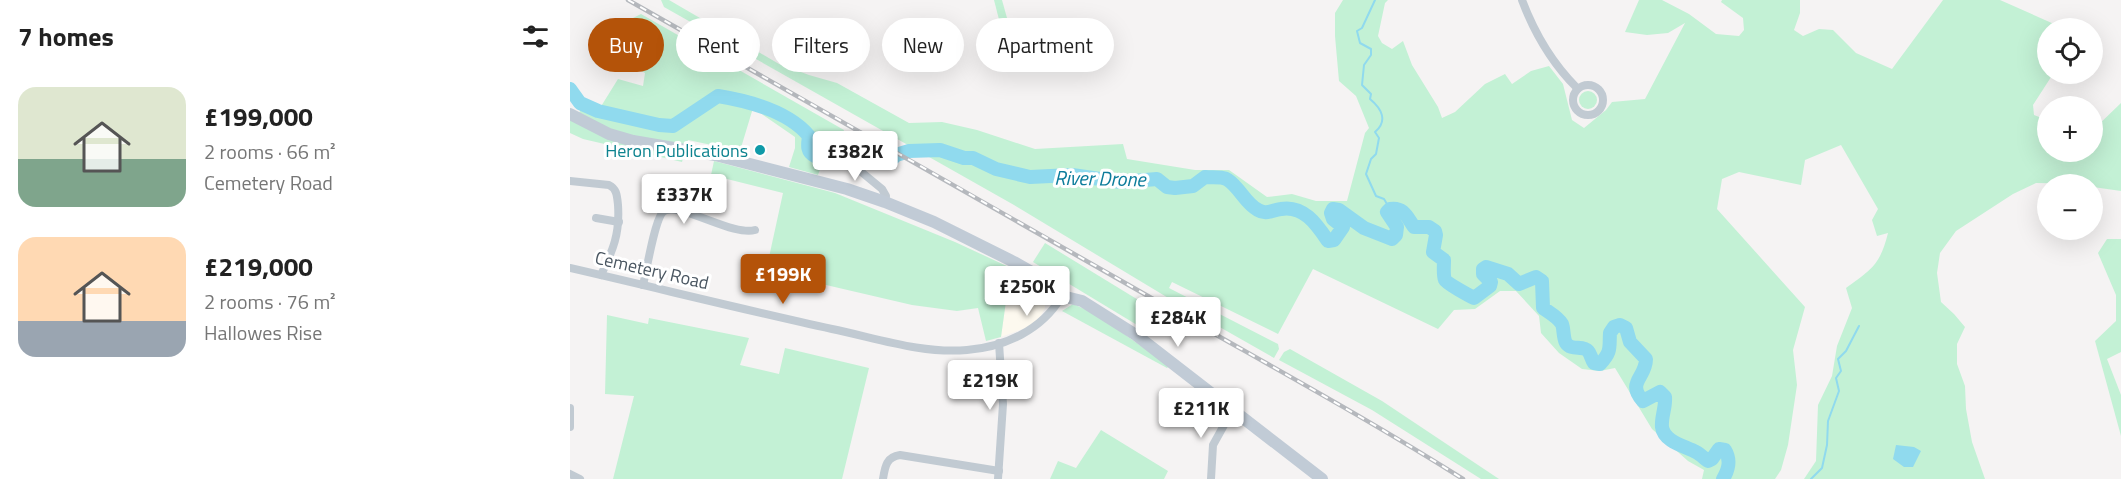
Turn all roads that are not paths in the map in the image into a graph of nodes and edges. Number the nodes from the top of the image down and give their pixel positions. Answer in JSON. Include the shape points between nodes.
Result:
{"nodes":[{"id":1,"x":1522,"y":0,"type":"edge"},
{"id":2,"x":1577,"y":88,"type":"dead end"},
{"id":3,"x":570,"y":114,"type":"edge"},
{"id":4,"x":842,"y":156,"type":"dead end"},
{"id":5,"x":570,"y":181,"type":"edge"},
{"id":6,"x":885,"y":202,"type":"junction"},
{"id":7,"x":596,"y":218,"type":"dead end"},
{"id":8,"x":619,"y":222,"type":"junction"},
{"id":9,"x":755,"y":230,"type":"dead end"},
{"id":10,"x":570,"y":268,"type":"edge"},
{"id":11,"x":601,"y":275,"type":"junction"},
{"id":12,"x":643,"y":285,"type":"junction"},
{"id":13,"x":1062,"y":296,"type":"junction"},
{"id":14,"x":999,"y":344,"type":"junction"},
{"id":15,"x":570,"y":408,"type":"edge"},
{"id":16,"x":1233,"y":409,"type":"junction"},
{"id":17,"x":570,"y":427,"type":"edge"},
{"id":18,"x":570,"y":474,"type":"edge"},
{"id":19,"x":998,"y":475,"type":"edge"},
{"id":20,"x":580,"y":479,"type":"edge"},
{"id":21,"x":883,"y":479,"type":"edge"},
{"id":22,"x":1211,"y":479,"type":"edge"},
{"id":23,"x":1322,"y":479,"type":"edge"}],
"edges":[{"from":1,"to":2,"type":"street","via":[[1539,39]]},
{"from":3,"to":6,"type":"main road","via":[[609,134],[633,141],[715,155]]},
{"from":4,"to":6,"type":"street","via":[[882,189]]},
{"from":5,"to":8,"type":"street","via":[[613,187]]},
{"from":6,"to":13,"type":"main road","via":[[996,252],[1042,278]]},
{"from":7,"to":8,"type":"street"},
{"from":8,"to":11,"type":"street","via":[[615,246]]},
{"from":9,"to":12,"type":"street","via":[[733,229],[668,208],[659,220]]},
{"from":10,"to":11,"type":"street","name":"Cemetery Road"},
{"from":11,"to":12,"type":"street","name":"Cemetery Road"},
{"from":12,"to":14,"type":"street","name":"Cemetery Road","via":[[926,349],[969,350]]},
{"from":13,"to":14,"type":"street","name":"Cemetery Road","via":[[1040,324]]},
{"from":13,"to":16,"type":"main road","via":[[1082,301],[1115,321]]},
{"from":14,"to":19,"type":"street","via":[[1004,404]]},
{"from":15,"to":17,"type":"street"},
{"from":16,"to":22,"type":"street","via":[[1213,446]]},
{"from":16,"to":23,"type":"main road"},
{"from":18,"to":20,"type":"street"},
{"from":19,"to":21,"type":"street","via":[[900,455],[887,461]]}]}
